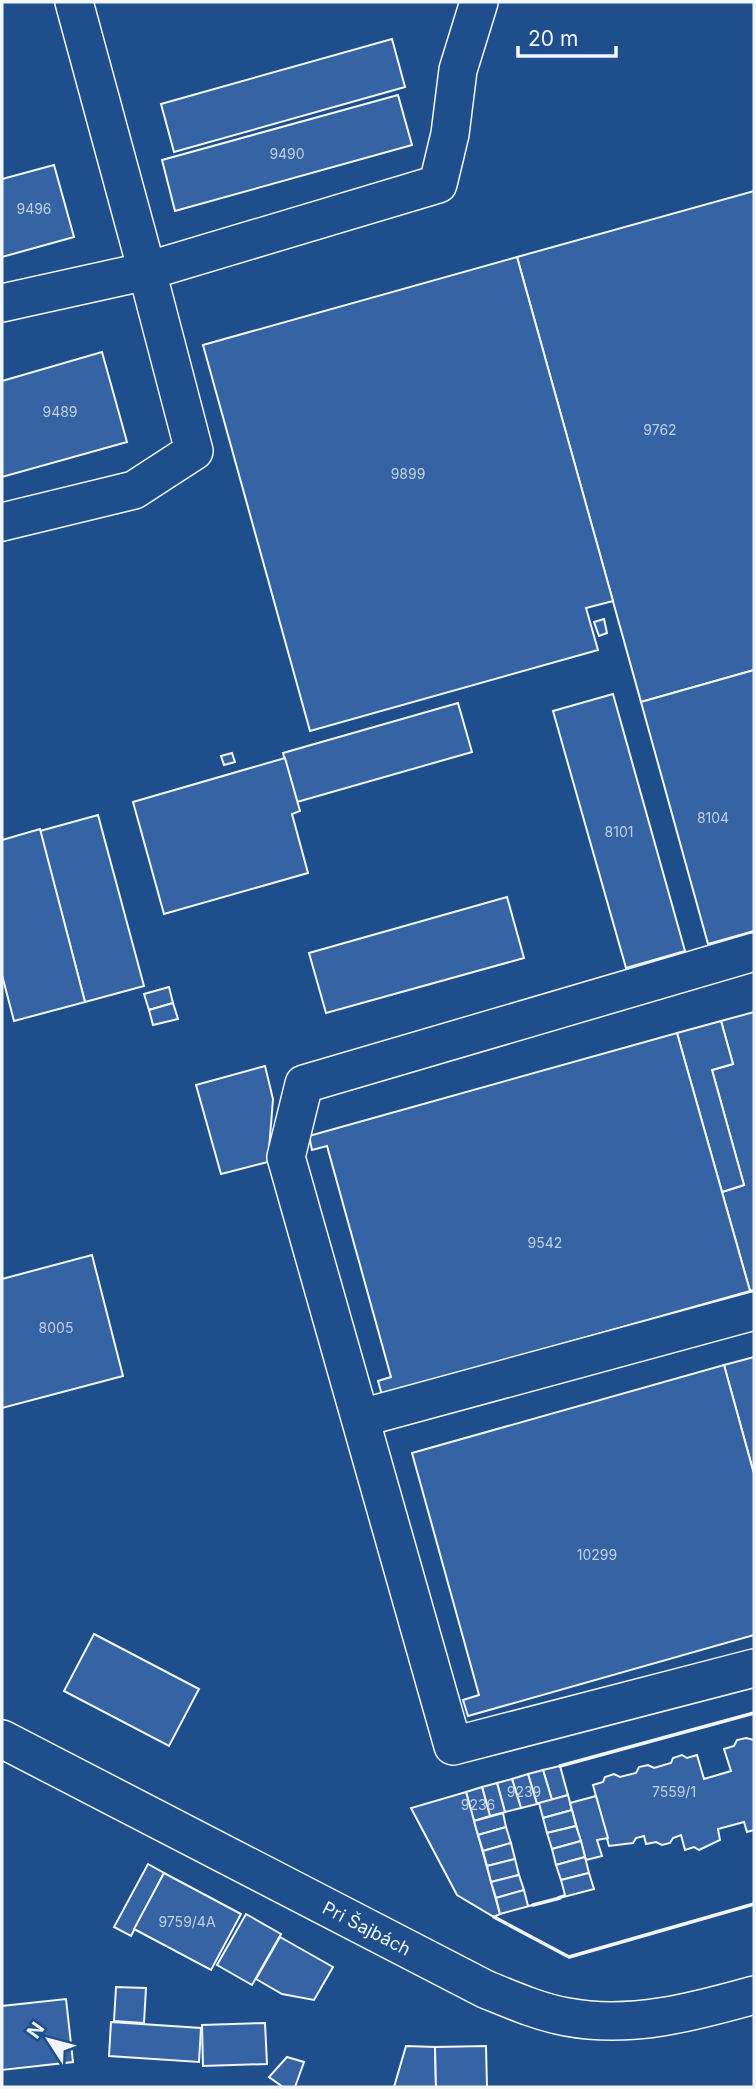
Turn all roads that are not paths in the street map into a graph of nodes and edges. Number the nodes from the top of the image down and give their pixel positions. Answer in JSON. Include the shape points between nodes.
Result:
{"nodes":[{"id":1,"x":74,"y":2,"type":"edge"},
{"id":2,"x":479,"y":2,"type":"edge"},
{"id":3,"x":147,"y":271,"type":"junction"},
{"id":4,"x":2,"y":303,"type":"edge"},
{"id":5,"x":2,"y":522,"type":"edge"},
{"id":6,"x":754,"y":952,"type":"edge"},
{"id":7,"x":754,"y":1311,"type":"edge"},
{"id":8,"x":360,"y":1418,"type":"junction"},
{"id":9,"x":754,"y":1668,"type":"edge"},
{"id":10,"x":2,"y":1739,"type":"edge"},
{"id":11,"x":754,"y":1995,"type":"edge"}],
"edges":[{"from":1,"to":3,"type":"street"},
{"from":2,"to":3,"type":"street","via":[[458,70],[438,184]]},
{"from":3,"to":4,"type":"street"},
{"from":3,"to":5,"type":"street","via":[[194,451],[134,490]]},
{"from":6,"to":8,"type":"street","via":[[304,1084],[286,1157]]},
{"from":7,"to":8,"type":"street"},
{"from":8,"to":9,"type":"street","via":[[453,1746]]},
{"from":10,"to":11,"type":"street","name":"Pri Šajbách","via":[[485,1989],[527,2006],[566,2017],[618,2021],[661,2018]]}]}
